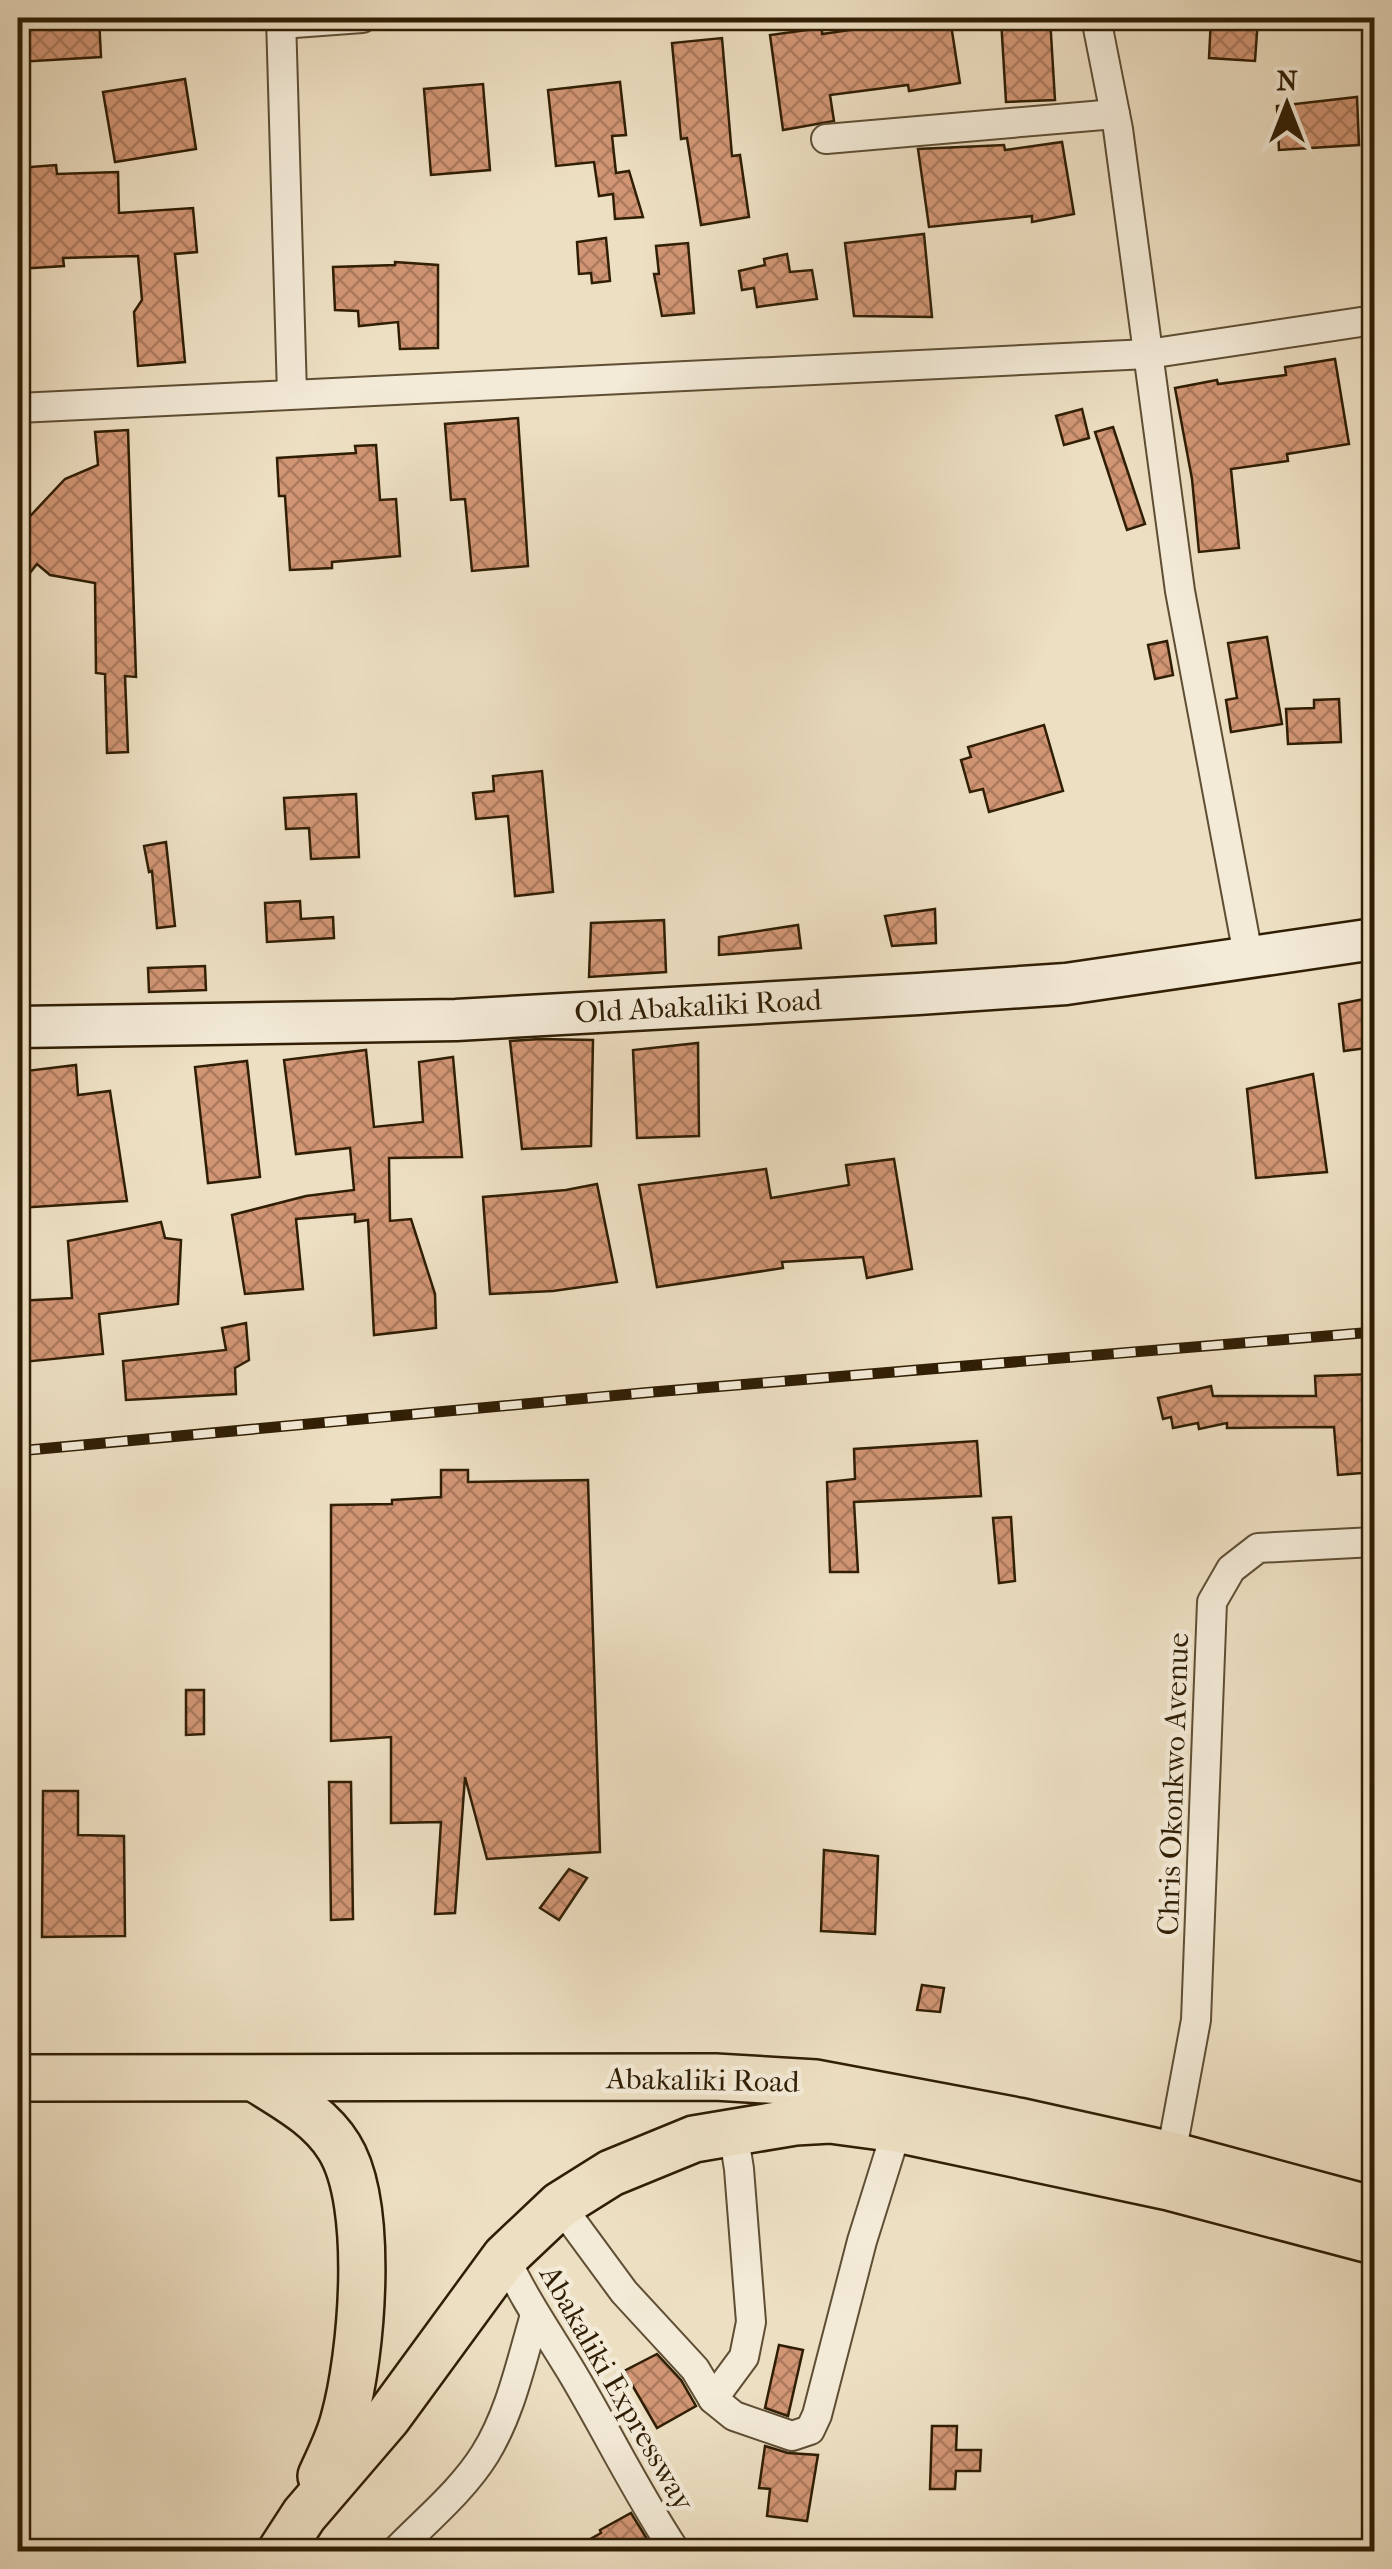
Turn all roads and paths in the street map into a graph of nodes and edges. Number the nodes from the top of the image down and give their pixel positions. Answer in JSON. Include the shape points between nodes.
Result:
{"nodes":[{"id":1,"x":362,"y":18,"type":"edge"},
{"id":2,"x":1096,"y":18,"type":"edge"},
{"id":3,"x":281,"y":21,"type":"edge"},
{"id":4,"x":1115,"y":114,"type":"junction"},
{"id":5,"x":826,"y":139,"type":"dead end"},
{"id":6,"x":1374,"y":320,"type":"edge"},
{"id":7,"x":1148,"y":354,"type":"junction"},
{"id":8,"x":292,"y":394,"type":"junction"},
{"id":9,"x":18,"y":408,"type":"edge"},
{"id":10,"x":1374,"y":939,"type":"edge"},
{"id":11,"x":1248,"y":955,"type":"junction"},
{"id":12,"x":18,"y":1027,"type":"edge"},
{"id":13,"x":1374,"y":1542,"type":"edge"},
{"id":14,"x":18,"y":2078,"type":"edge"},
{"id":15,"x":256,"y":2079,"type":"junction"},
{"id":16,"x":897,"y":2129,"type":"junction"},
{"id":17,"x":732,"y":2130,"type":"junction"},
{"id":18,"x":1171,"y":2154,"type":"junction"},
{"id":19,"x":560,"y":2205,"type":"junction"},
{"id":20,"x":1374,"y":2210,"type":"edge"},
{"id":21,"x":1374,"y":2242,"type":"edge"},
{"id":22,"x":505,"y":2257,"type":"junction"},
{"id":23,"x":535,"y":2315,"type":"junction"},
{"id":24,"x":714,"y":2399,"type":"junction"},
{"id":25,"x":292,"y":2533,"type":"edge"},
{"id":26,"x":395,"y":2552,"type":"edge"},
{"id":27,"x":676,"y":2552,"type":"edge"}],
"edges":[{"from":1,"to":3,"type":"street"},
{"from":2,"to":4,"type":"street"},
{"from":3,"to":8,"type":"street"},
{"from":4,"to":5,"type":"street"},
{"from":4,"to":7,"type":"street"},
{"from":6,"to":7,"type":"street"},
{"from":7,"to":8,"type":"street"},
{"from":7,"to":11,"type":"street","via":[[1180,591]]},
{"from":8,"to":9,"type":"street"},
{"from":10,"to":11,"type":"main road","name":"Old Abakaliki Road"},
{"from":11,"to":12,"type":"main road","name":"Old Abakaliki Road","via":[[1066,984],[899,995],[456,1020]]},
{"from":13,"to":18,"type":"street","name":"Chris Okonkwo Avenue","via":[[1258,1548],[1231,1569],[1212,1602],[1196,2020]]},
{"from":14,"to":15,"type":"highway","name":"Abakaliki Road"},
{"from":15,"to":18,"type":"highway","name":"Abakaliki Road","via":[[714,2077],[816,2083]]},
{"from":15,"to":25,"type":"highway","via":[[300,2106],[338,2144],[362,2233],[358,2327],[344,2419]]},
{"from":16,"to":17,"type":"highway","name":"Abakaliki Road","via":[[830,2120]]},
{"from":16,"to":21,"type":"highway","name":"Abakaliki Road","via":[[1169,2187]]},
{"from":16,"to":24,"type":"street","via":[[810,2430],[774,2432],[734,2416]]},
{"from":17,"to":19,"type":"highway","name":"Abakaliki Road","via":[[611,2173]]},
{"from":17,"to":24,"type":"street","via":[[750,2322],[744,2358]]},
{"from":18,"to":20,"type":"highway","name":"Abakaliki Road"},
{"from":19,"to":22,"type":"highway","name":"Abakaliki Road"},
{"from":19,"to":24,"type":"street"},
{"from":22,"to":23,"type":"street","name":"Abakaliki Expressway"},
{"from":22,"to":25,"type":"highway","name":"Abakaliki Road","via":[[388,2417]]},
{"from":23,"to":26,"type":"street","via":[[507,2410],[486,2452]]},
{"from":23,"to":27,"type":"street","name":"Abakaliki Expressway"}]}
